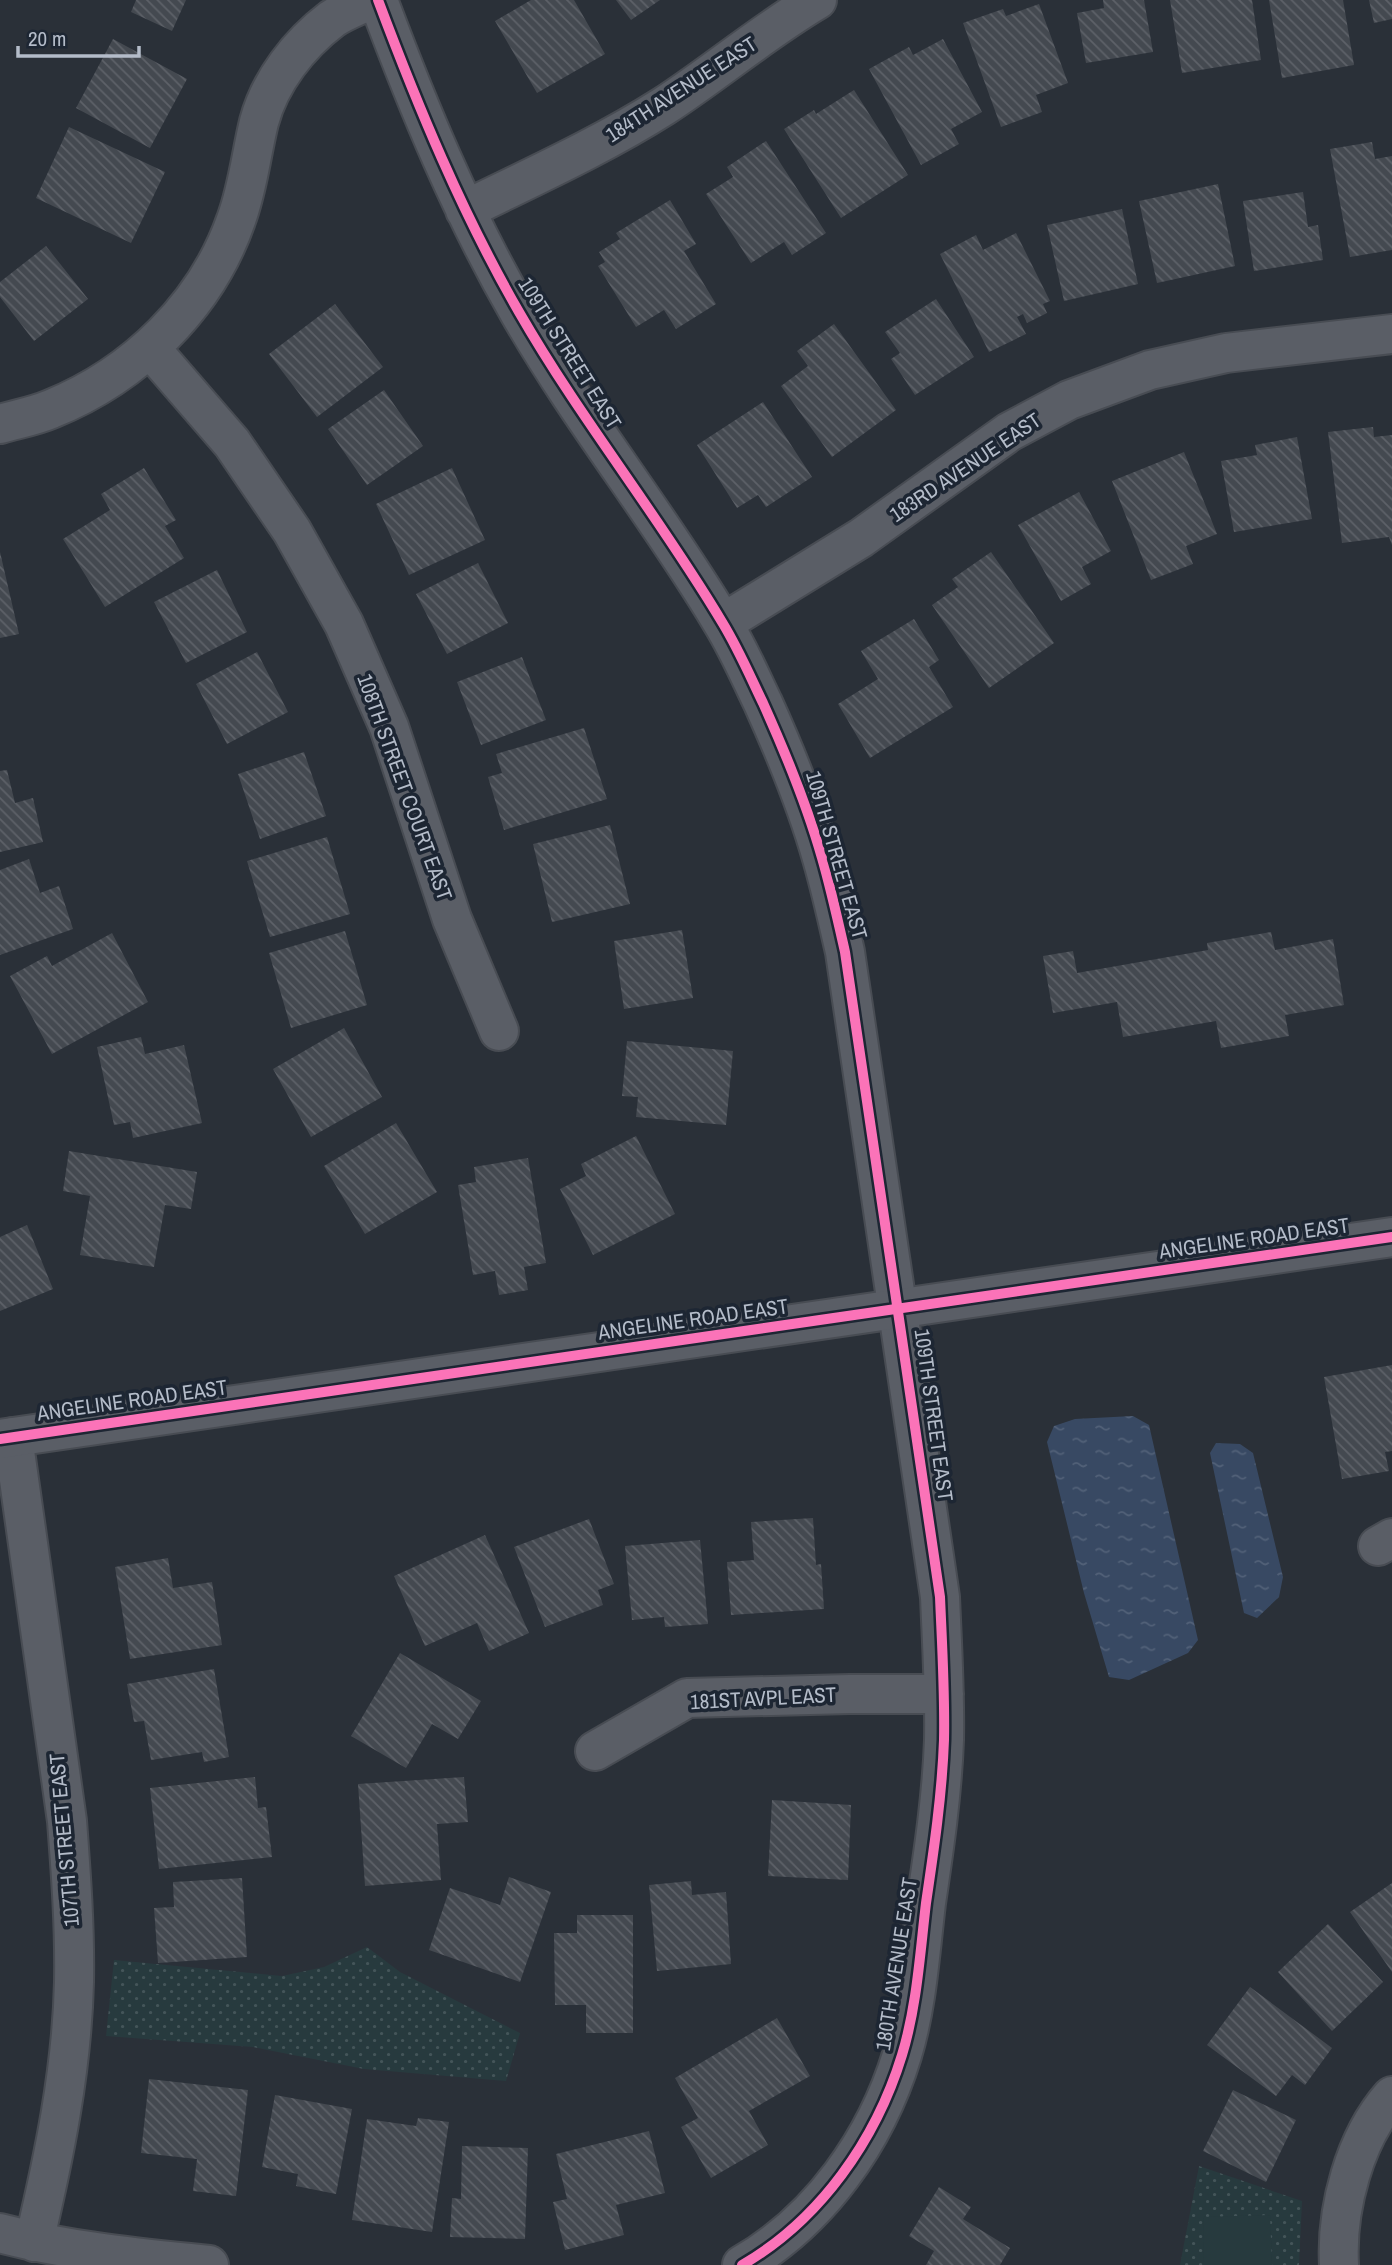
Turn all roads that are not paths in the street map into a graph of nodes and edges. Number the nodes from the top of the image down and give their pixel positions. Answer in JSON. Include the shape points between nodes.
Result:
{"nodes":[{"id":1,"x":370,"y":0,"type":"edge"},
{"id":2,"x":378,"y":0,"type":"edge"},
{"id":3,"x":817,"y":0,"type":"edge"},
{"id":4,"x":465,"y":210,"type":"junction"},
{"id":5,"x":1392,"y":334,"type":"edge"},
{"id":6,"x":150,"y":348,"type":"junction"},
{"id":7,"x":0,"y":424,"type":"edge"},
{"id":8,"x":723,"y":623,"type":"junction"},
{"id":9,"x":499,"y":1031,"type":"dead end"},
{"id":10,"x":1392,"y":1237,"type":"edge"},
{"id":11,"x":899,"y":1308,"type":"junction"},
{"id":12,"x":6,"y":1438,"type":"edge"},
{"id":13,"x":944,"y":1694,"type":"junction"},
{"id":14,"x":595,"y":1751,"type":"dead end"},
{"id":15,"x":1392,"y":2096,"type":"edge"},
{"id":16,"x":17,"y":2238,"type":"edge"},
{"id":17,"x":209,"y":2265,"type":"edge"},
{"id":18,"x":742,"y":2265,"type":"edge"},
{"id":19,"x":1339,"y":2265,"type":"edge"}],
"edges":[{"from":1,"to":6,"type":"street","via":[[334,18],[302,45],[276,81],[260,120],[236,221],[217,264],[187,308]]},
{"from":2,"to":4,"type":"street","name":"109TH STREET EAST","via":[[410,87]]},
{"from":3,"to":4,"type":"street","name":"184TH AVENUE EAST","via":[[664,106]]},
{"from":4,"to":8,"type":"street","name":"109TH STREET EAST","via":[[519,313],[577,406]]},
{"from":5,"to":8,"type":"street","name":"183RD AVENUE EAST","via":[[1226,354],[1150,370],[1069,400],[1009,432],[861,538]]},
{"from":6,"to":7,"type":"street","via":[[96,387],[50,410]]},
{"from":6,"to":9,"type":"street","name":"108TH STREET COURT EAST","via":[[232,443],[292,531],[344,624],[389,727],[452,919]]},
{"from":8,"to":11,"type":"street","name":"109TH STREET EAST","via":[[792,766],[822,858],[845,952]]},
{"from":10,"to":11,"type":"street","name":"ANGELINE ROAD EAST"},
{"from":11,"to":12,"type":"street","name":"ANGELINE ROAD EAST"},
{"from":11,"to":13,"type":"street","name":"109TH STREET EAST","via":[[940,1597]]},
{"from":12,"to":16,"type":"street","name":"107TH STREET EAST","via":[[67,1821],[74,1983],[54,2159]]},
{"from":13,"to":14,"type":"street","name":"181ST AVPL EAST","via":[[687,1699]]},
{"from":13,"to":18,"type":"street","name":"180TH AVENUE EAST","via":[[938,1816],[914,1997],[902,2054],[883,2108],[827,2194],[795,2226]]},
{"from":15,"to":19,"type":"street","via":[[1367,2132],[1354,2165],[1337,2236]]},
{"from":16,"to":17,"type":"street"}]}
